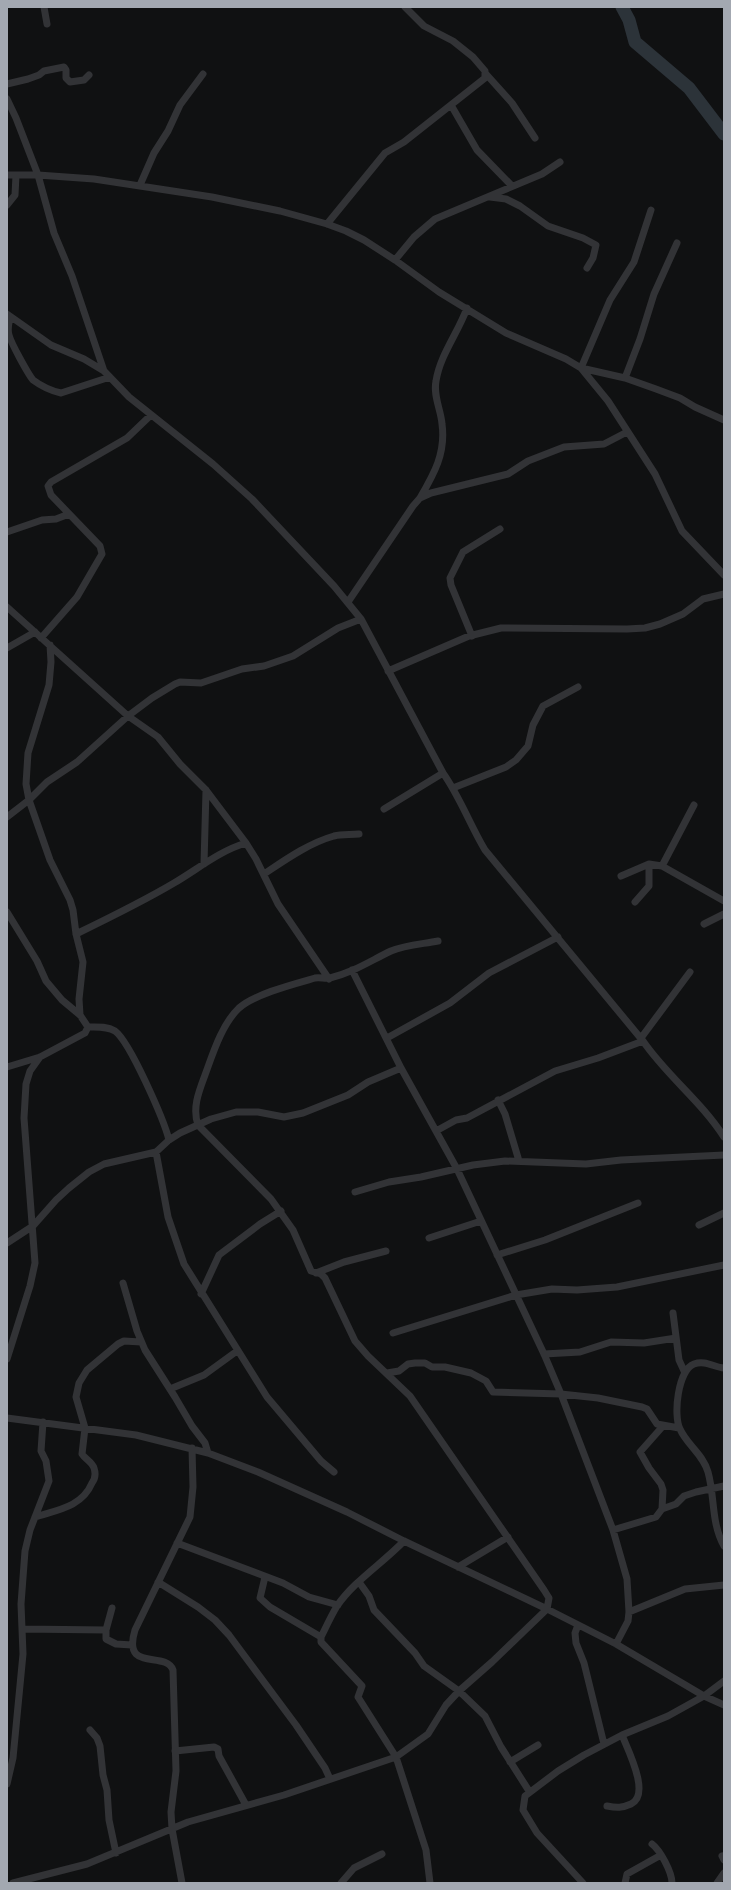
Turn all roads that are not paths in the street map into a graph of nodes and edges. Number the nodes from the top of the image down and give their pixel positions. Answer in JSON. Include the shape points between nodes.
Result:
{"nodes":[{"id":1,"x":44,"y":7,"type":"edge"},
{"id":2,"x":405,"y":7,"type":"edge"},
{"id":3,"x":46,"y":24,"type":"dead end"},
{"id":4,"x":203,"y":74,"type":"dead end"},
{"id":5,"x":486,"y":74,"type":"junction"},
{"id":6,"x":89,"y":75,"type":"dead end"},
{"id":7,"x":7,"y":84,"type":"edge"},
{"id":8,"x":7,"y":99,"type":"edge"},
{"id":9,"x":451,"y":105,"type":"junction"},
{"id":10,"x":535,"y":138,"type":"dead end"},
{"id":11,"x":560,"y":162,"type":"dead end"},
{"id":12,"x":16,"y":175,"type":"junction"},
{"id":13,"x":38,"y":175,"type":"junction"},
{"id":14,"x":7,"y":176,"type":"edge"},
{"id":15,"x":140,"y":185,"type":"junction"},
{"id":16,"x":512,"y":186,"type":"junction"},
{"id":17,"x":490,"y":197,"type":"junction"},
{"id":18,"x":7,"y":205,"type":"edge"},
{"id":19,"x":651,"y":210,"type":"dead end"},
{"id":20,"x":327,"y":224,"type":"junction"},
{"id":21,"x":678,"y":243,"type":"dead end"},
{"id":22,"x":395,"y":260,"type":"junction"},
{"id":23,"x":587,"y":268,"type":"dead end"},
{"id":24,"x":467,"y":308,"type":"junction"},
{"id":25,"x":8,"y":315,"type":"edge"},
{"id":26,"x":581,"y":368,"type":"junction"},
{"id":27,"x":104,"y":371,"type":"junction"},
{"id":28,"x":110,"y":377,"type":"junction"},
{"id":29,"x":625,"y":378,"type":"junction"},
{"id":30,"x":151,"y":415,"type":"junction"},
{"id":31,"x":724,"y":420,"type":"edge"},
{"id":32,"x":627,"y":432,"type":"junction"},
{"id":33,"x":420,"y":498,"type":"junction"},
{"id":34,"x":69,"y":514,"type":"junction"},
{"id":35,"x":500,"y":529,"type":"dead end"},
{"id":36,"x":7,"y":532,"type":"edge"},
{"id":37,"x":724,"y":575,"type":"edge"},
{"id":38,"x":724,"y":594,"type":"edge"},
{"id":39,"x":348,"y":602,"type":"junction"},
{"id":40,"x":7,"y":607,"type":"edge"},
{"id":41,"x":361,"y":619,"type":"junction"},
{"id":42,"x":35,"y":632,"type":"junction"},
{"id":43,"x":472,"y":636,"type":"junction"},
{"id":44,"x":41,"y":638,"type":"junction"},
{"id":45,"x":50,"y":645,"type":"junction"},
{"id":46,"x":7,"y":648,"type":"edge"},
{"id":47,"x":388,"y":671,"type":"junction"},
{"id":48,"x":578,"y":687,"type":"dead end"},
{"id":49,"x":128,"y":716,"type":"junction"},
{"id":50,"x":443,"y":773,"type":"junction"},
{"id":51,"x":453,"y":788,"type":"junction"},
{"id":52,"x":206,"y":790,"type":"junction"},
{"id":53,"x":29,"y":800,"type":"junction"},
{"id":54,"x":694,"y":805,"type":"dead end"},
{"id":55,"x":384,"y":810,"type":"dead end"},
{"id":56,"x":7,"y":817,"type":"edge"},
{"id":57,"x":359,"y":834,"type":"dead end"},
{"id":58,"x":246,"y":843,"type":"junction"},
{"id":59,"x":204,"y":864,"type":"junction"},
{"id":60,"x":649,"y":864,"type":"junction"},
{"id":61,"x":662,"y":866,"type":"junction"},
{"id":62,"x":264,"y":874,"type":"junction"},
{"id":63,"x":621,"y":876,"type":"dead end"},
{"id":64,"x":724,"y":901,"type":"edge"},
{"id":65,"x":635,"y":902,"type":"dead end"},
{"id":66,"x":7,"y":912,"type":"edge"},
{"id":67,"x":724,"y":914,"type":"edge"},
{"id":68,"x":704,"y":924,"type":"dead end"},
{"id":69,"x":76,"y":934,"type":"junction"},
{"id":70,"x":558,"y":937,"type":"junction"},
{"id":71,"x":438,"y":942,"type":"dead end"},
{"id":72,"x":352,"y":970,"type":"junction"},
{"id":73,"x":690,"y":972,"type":"dead end"},
{"id":74,"x":329,"y":979,"type":"junction"},
{"id":75,"x":80,"y":1015,"type":"junction"},
{"id":76,"x":88,"y":1027,"type":"junction"},
{"id":77,"x":387,"y":1038,"type":"junction"},
{"id":78,"x":642,"y":1039,"type":"junction"},
{"id":79,"x":40,"y":1057,"type":"junction"},
{"id":80,"x":7,"y":1067,"type":"edge"},
{"id":81,"x":401,"y":1068,"type":"junction"},
{"id":82,"x":498,"y":1100,"type":"junction"},
{"id":83,"x":198,"y":1125,"type":"junction"},
{"id":84,"x":436,"y":1131,"type":"junction"},
{"id":85,"x":724,"y":1137,"type":"edge"},
{"id":86,"x":169,"y":1140,"type":"junction"},
{"id":87,"x":156,"y":1152,"type":"junction"},
{"id":88,"x":724,"y":1156,"type":"edge"},
{"id":89,"x":519,"y":1161,"type":"junction"},
{"id":90,"x":457,"y":1169,"type":"junction"},
{"id":91,"x":355,"y":1192,"type":"dead end"},
{"id":92,"x":638,"y":1203,"type":"dead end"},
{"id":93,"x":281,"y":1211,"type":"junction"},
{"id":94,"x":724,"y":1213,"type":"edge"},
{"id":95,"x":480,"y":1221,"type":"junction"},
{"id":96,"x":698,"y":1225,"type":"dead end"},
{"id":97,"x":33,"y":1226,"type":"junction"},
{"id":98,"x":429,"y":1238,"type":"dead end"},
{"id":99,"x":7,"y":1243,"type":"edge"},
{"id":100,"x":386,"y":1251,"type":"dead end"},
{"id":101,"x":497,"y":1256,"type":"junction"},
{"id":102,"x":724,"y":1265,"type":"edge"},
{"id":103,"x":315,"y":1273,"type":"junction"},
{"id":104,"x":123,"y":1283,"type":"dead end"},
{"id":105,"x":201,"y":1294,"type":"junction"},
{"id":106,"x":516,"y":1295,"type":"junction"},
{"id":107,"x":673,"y":1313,"type":"dead end"},
{"id":108,"x":393,"y":1333,"type":"dead end"},
{"id":109,"x":676,"y":1338,"type":"junction"},
{"id":110,"x":141,"y":1342,"type":"junction"},
{"id":111,"x":237,"y":1351,"type":"junction"},
{"id":112,"x":544,"y":1354,"type":"junction"},
{"id":113,"x":7,"y":1359,"type":"edge"},
{"id":114,"x":724,"y":1368,"type":"edge"},
{"id":115,"x":685,"y":1372,"type":"junction"},
{"id":116,"x":387,"y":1373,"type":"junction"},
{"id":117,"x":170,"y":1389,"type":"junction"},
{"id":118,"x":560,"y":1394,"type":"junction"},
{"id":119,"x":7,"y":1418,"type":"edge"},
{"id":120,"x":43,"y":1422,"type":"junction"},
{"id":121,"x":663,"y":1426,"type":"junction"},
{"id":122,"x":85,"y":1428,"type":"junction"},
{"id":123,"x":679,"y":1428,"type":"junction"},
{"id":124,"x":192,"y":1448,"type":"junction"},
{"id":125,"x":208,"y":1453,"type":"junction"},
{"id":126,"x":334,"y":1472,"type":"dead end"},
{"id":127,"x":724,"y":1486,"type":"edge"},
{"id":128,"x":711,"y":1488,"type":"junction"},
{"id":129,"x":662,"y":1509,"type":"junction"},
{"id":130,"x":35,"y":1517,"type":"junction"},
{"id":131,"x":613,"y":1530,"type":"junction"},
{"id":132,"x":508,"y":1537,"type":"junction"},
{"id":133,"x":722,"y":1537,"type":"edge"},
{"id":134,"x":404,"y":1541,"type":"junction"},
{"id":135,"x":177,"y":1543,"type":"junction"},
{"id":136,"x":724,"y":1546,"type":"edge"},
{"id":137,"x":458,"y":1567,"type":"junction"},
{"id":138,"x":265,"y":1577,"type":"junction"},
{"id":139,"x":158,"y":1582,"type":"junction"},
{"id":140,"x":359,"y":1582,"type":"junction"},
{"id":141,"x":724,"y":1584,"type":"edge"},
{"id":142,"x":338,"y":1605,"type":"junction"},
{"id":143,"x":112,"y":1608,"type":"dead end"},
{"id":144,"x":547,"y":1609,"type":"junction"},
{"id":145,"x":629,"y":1612,"type":"junction"},
{"id":146,"x":578,"y":1625,"type":"junction"},
{"id":147,"x":22,"y":1629,"type":"junction"},
{"id":148,"x":106,"y":1630,"type":"junction"},
{"id":149,"x":321,"y":1636,"type":"junction"},
{"id":150,"x":616,"y":1644,"type":"junction"},
{"id":151,"x":132,"y":1645,"type":"junction"},
{"id":152,"x":724,"y":1681,"type":"edge"},
{"id":153,"x":459,"y":1691,"type":"junction"},
{"id":154,"x":704,"y":1696,"type":"junction"},
{"id":155,"x":724,"y":1705,"type":"edge"},
{"id":156,"x":90,"y":1730,"type":"dead end"},
{"id":157,"x":622,"y":1735,"type":"junction"},
{"id":158,"x":604,"y":1744,"type":"junction"},
{"id":159,"x":538,"y":1745,"type":"dead end"},
{"id":160,"x":175,"y":1751,"type":"junction"},
{"id":161,"x":396,"y":1757,"type":"junction"},
{"id":162,"x":510,"y":1762,"type":"junction"},
{"id":163,"x":330,"y":1779,"type":"junction"},
{"id":164,"x":7,"y":1784,"type":"edge"},
{"id":165,"x":529,"y":1791,"type":"junction"},
{"id":166,"x":246,"y":1805,"type":"junction"},
{"id":167,"x":607,"y":1806,"type":"dead end"},
{"id":168,"x":172,"y":1829,"type":"junction"},
{"id":169,"x":652,"y":1844,"type":"dead end"},
{"id":170,"x":116,"y":1853,"type":"junction"},
{"id":171,"x":382,"y":1854,"type":"dead end"},
{"id":172,"x":661,"y":1855,"type":"junction"},
{"id":173,"x":724,"y":1873,"type":"edge"},
{"id":174,"x":13,"y":1883,"type":"edge"},
{"id":175,"x":182,"y":1883,"type":"edge"},
{"id":176,"x":341,"y":1883,"type":"edge"},
{"id":177,"x":430,"y":1883,"type":"edge"},
{"id":178,"x":583,"y":1883,"type":"edge"},
{"id":179,"x":625,"y":1883,"type":"edge"},
{"id":180,"x":672,"y":1883,"type":"edge"},
{"id":181,"x":717,"y":1883,"type":"edge"}],
"edges":[{"from":1,"to":3,"type":"street"},
{"from":2,"to":5,"type":"street","via":[[424,26],[453,41],[472,57]]},
{"from":4,"to":15,"type":"street","via":[[180,105]]},
{"from":5,"to":9,"type":"street","via":[[482,82]]},
{"from":5,"to":10,"type":"street","via":[[516,109]]},
{"from":6,"to":7,"type":"street","via":[[84,80],[70,82],[66,78],[64,67],[54,68],[28,79]]},
{"from":8,"to":13,"type":"street"},
{"from":9,"to":16,"type":"street","via":[[477,150]]},
{"from":9,"to":20,"type":"street","via":[[404,142],[385,152]]},
{"from":11,"to":16,"type":"street","via":[[542,174]]},
{"from":12,"to":13,"type":"street"},
{"from":12,"to":14,"type":"street"},
{"from":12,"to":18,"type":"street","via":[[15,195]]},
{"from":13,"to":15,"type":"street"},
{"from":13,"to":27,"type":"street","via":[[54,233],[72,276]]},
{"from":15,"to":20,"type":"street","via":[[280,211]]},
{"from":16,"to":17,"type":"street"},
{"from":17,"to":22,"type":"street","via":[[434,219],[414,236]]},
{"from":17,"to":23,"type":"street","via":[[506,199],[548,226],[596,245]]},
{"from":19,"to":26,"type":"street","via":[[634,262],[610,300]]},
{"from":20,"to":22,"type":"street","via":[[364,240]]},
{"from":21,"to":29,"type":"street","via":[[654,294]]},
{"from":22,"to":24,"type":"street","via":[[439,292]]},
{"from":24,"to":26,"type":"street","via":[[506,332]]},
{"from":24,"to":33,"type":"street","via":[[435,382],[442,424],[441,458]]},
{"from":25,"to":27,"type":"street","via":[[51,344]]},
{"from":25,"to":28,"type":"street","via":[[9,336],[13,345],[33,379],[40,384],[62,393]]},
{"from":26,"to":29,"type":"street"},
{"from":26,"to":32,"type":"street","via":[[608,402]]},
{"from":27,"to":28,"type":"street"},
{"from":28,"to":30,"type":"street","via":[[128,397]]},
{"from":29,"to":31,"type":"street","via":[[680,398]]},
{"from":30,"to":34,"type":"street","via":[[127,438],[51,482],[48,486],[51,495]]},
{"from":30,"to":39,"type":"street","via":[[252,499]]},
{"from":32,"to":33,"type":"street","via":[[604,444],[564,447],[528,461],[508,474]]},
{"from":32,"to":37,"type":"street","via":[[654,474],[682,531]]},
{"from":33,"to":39,"type":"street"},
{"from":34,"to":36,"type":"street"},
{"from":34,"to":44,"type":"street","via":[[100,546],[102,554],[78,596]]},
{"from":35,"to":43,"type":"street","via":[[463,552],[450,578]]},
{"from":38,"to":43,"type":"street","via":[[703,600],[683,614],[645,628],[510,628],[486,631]]},
{"from":39,"to":41,"type":"street"},
{"from":40,"to":42,"type":"street"},
{"from":41,"to":47,"type":"street"},
{"from":41,"to":49,"type":"street","via":[[338,628],[286,658],[264,666],[242,669],[201,683],[175,684]]},
{"from":42,"to":44,"type":"street"},
{"from":42,"to":46,"type":"street"},
{"from":43,"to":47,"type":"street"},
{"from":44,"to":45,"type":"street"},
{"from":45,"to":49,"type":"street"},
{"from":45,"to":53,"type":"street","via":[[49,685],[28,753],[26,784]]},
{"from":47,"to":50,"type":"street"},
{"from":48,"to":51,"type":"street","via":[[543,706],[533,725],[528,746],[516,760],[506,767]]},
{"from":49,"to":52,"type":"street","via":[[158,737]]},
{"from":49,"to":53,"type":"street","via":[[76,762],[47,782]]},
{"from":50,"to":51,"type":"street"},
{"from":50,"to":55,"type":"street"},
{"from":51,"to":70,"type":"street","via":[[485,850]]},
{"from":52,"to":58,"type":"street"},
{"from":52,"to":59,"type":"street"},
{"from":53,"to":56,"type":"street"},
{"from":53,"to":69,"type":"street","via":[[54,869],[70,900]]},
{"from":54,"to":61,"type":"street"},
{"from":57,"to":62,"type":"street","via":[[325,839]]},
{"from":58,"to":59,"type":"street","via":[[225,851]]},
{"from":58,"to":62,"type":"street"},
{"from":59,"to":69,"type":"street","via":[[136,904]]},
{"from":60,"to":61,"type":"street"},
{"from":60,"to":63,"type":"street"},
{"from":60,"to":65,"type":"street","via":[[650,886]]},
{"from":61,"to":64,"type":"street"},
{"from":62,"to":74,"type":"street","via":[[278,904]]},
{"from":66,"to":75,"type":"street","via":[[37,961],[46,981],[62,1000]]},
{"from":67,"to":68,"type":"street"},
{"from":69,"to":75,"type":"street","via":[[83,969],[79,999]]},
{"from":70,"to":77,"type":"street","via":[[489,973],[450,1003]]},
{"from":70,"to":78,"type":"street"},
{"from":71,"to":72,"type":"street","via":[[391,951]]},
{"from":72,"to":74,"type":"street"},
{"from":72,"to":77,"type":"street"},
{"from":73,"to":78,"type":"street"},
{"from":74,"to":83,"type":"street","via":[[316,978],[269,992],[240,1008],[213,1053],[198,1093]]},
{"from":75,"to":76,"type":"street"},
{"from":76,"to":79,"type":"street","via":[[85,1033]]},
{"from":76,"to":86,"type":"street","via":[[110,1028],[119,1036],[153,1099]]},
{"from":77,"to":81,"type":"street"},
{"from":78,"to":82,"type":"street","via":[[598,1058],[555,1071]]},
{"from":78,"to":85,"type":"street","via":[[668,1073],[701,1105]]},
{"from":79,"to":80,"type":"street"},
{"from":79,"to":97,"type":"street","via":[[28,1078],[24,1112]]},
{"from":81,"to":83,"type":"street","via":[[368,1082],[348,1095],[304,1113],[284,1117],[258,1112],[236,1112]]},
{"from":81,"to":84,"type":"street"},
{"from":82,"to":84,"type":"street","via":[[467,1118],[452,1121]]},
{"from":82,"to":89,"type":"street","via":[[505,1114]]},
{"from":83,"to":86,"type":"street"},
{"from":83,"to":93,"type":"street"},
{"from":84,"to":90,"type":"street"},
{"from":86,"to":87,"type":"street"},
{"from":87,"to":97,"type":"street","via":[[97,1167],[56,1200]]},
{"from":87,"to":105,"type":"street","via":[[172,1232],[184,1264]]},
{"from":88,"to":89,"type":"street","via":[[586,1164]]},
{"from":89,"to":90,"type":"street"},
{"from":90,"to":91,"type":"street","via":[[389,1182]]},
{"from":90,"to":95,"type":"street"},
{"from":92,"to":101,"type":"street"},
{"from":93,"to":103,"type":"street","via":[[293,1230],[308,1266]]},
{"from":93,"to":105,"type":"street","via":[[219,1255]]},
{"from":94,"to":96,"type":"street"},
{"from":95,"to":98,"type":"street"},
{"from":95,"to":101,"type":"street"},
{"from":97,"to":99,"type":"street"},
{"from":97,"to":113,"type":"street","via":[[33,1274]]},
{"from":100,"to":103,"type":"street"},
{"from":101,"to":106,"type":"street"},
{"from":102,"to":106,"type":"street","via":[[617,1287],[552,1289]]},
{"from":103,"to":116,"type":"street","via":[[325,1278],[355,1341]]},
{"from":104,"to":110,"type":"street"},
{"from":105,"to":111,"type":"street","via":[[220,1320]]},
{"from":106,"to":108,"type":"street"},
{"from":106,"to":112,"type":"street"},
{"from":107,"to":109,"type":"street"},
{"from":109,"to":112,"type":"street","via":[[644,1343],[611,1342],[580,1352]]},
{"from":109,"to":115,"type":"street","via":[[679,1360]]},
{"from":110,"to":117,"type":"street"},
{"from":110,"to":122,"type":"street","via":[[124,1341],[118,1344],[82,1376],[76,1397]]},
{"from":111,"to":117,"type":"street","via":[[204,1375]]},
{"from":111,"to":126,"type":"street","via":[[267,1397],[321,1461]]},
{"from":112,"to":118,"type":"street"},
{"from":114,"to":115,"type":"street","via":[[702,1363],[694,1364]]},
{"from":115,"to":123,"type":"street","via":[[678,1395]]},
{"from":116,"to":118,"type":"street","via":[[399,1371],[408,1364],[425,1364],[472,1373],[486,1381],[493,1392]]},
{"from":116,"to":132,"type":"street","via":[[417,1406]]},
{"from":117,"to":125,"type":"street","via":[[205,1443]]},
{"from":118,"to":121,"type":"street","via":[[642,1407],[647,1409],[656,1424]]},
{"from":118,"to":131,"type":"street"},
{"from":119,"to":120,"type":"street"},
{"from":120,"to":122,"type":"street"},
{"from":120,"to":130,"type":"street","via":[[41,1451],[46,1461],[49,1481]]},
{"from":121,"to":123,"type":"street"},
{"from":121,"to":129,"type":"street","via":[[640,1452],[661,1484]]},
{"from":122,"to":124,"type":"street","via":[[136,1435]]},
{"from":122,"to":130,"type":"street","via":[[81,1450],[94,1468],[95,1476],[90,1489],[84,1498],[75,1504]]},
{"from":123,"to":128,"type":"street","via":[[702,1458]]},
{"from":124,"to":125,"type":"street"},
{"from":124,"to":135,"type":"street","via":[[192,1508]]},
{"from":125,"to":134,"type":"street","via":[[348,1512]]},
{"from":127,"to":128,"type":"street"},
{"from":128,"to":129,"type":"street","via":[[684,1496],[676,1504]]},
{"from":128,"to":133,"type":"street","via":[[713,1514]]},
{"from":129,"to":131,"type":"street","via":[[656,1517]]},
{"from":130,"to":147,"type":"street","via":[[27,1541],[23,1575]]},
{"from":131,"to":145,"type":"street","via":[[627,1578]]},
{"from":132,"to":137,"type":"street"},
{"from":132,"to":144,"type":"street","via":[[549,1598]]},
{"from":133,"to":136,"type":"street"},
{"from":134,"to":137,"type":"street"},
{"from":134,"to":140,"type":"street"},
{"from":135,"to":138,"type":"street"},
{"from":135,"to":139,"type":"street"},
{"from":137,"to":144,"type":"street"},
{"from":138,"to":142,"type":"street","via":[[283,1583],[309,1598]]},
{"from":138,"to":149,"type":"street","via":[[260,1598],[270,1607]]},
{"from":139,"to":151,"type":"street","via":[[135,1630]]},
{"from":139,"to":163,"type":"street","via":[[198,1606],[229,1635],[296,1725]]},
{"from":140,"to":142,"type":"street"},
{"from":140,"to":153,"type":"street","via":[[369,1596],[374,1610],[424,1666]]},
{"from":141,"to":145,"type":"street","via":[[685,1589]]},
{"from":142,"to":149,"type":"street"},
{"from":143,"to":148,"type":"street"},
{"from":144,"to":146,"type":"street"},
{"from":144,"to":153,"type":"street"},
{"from":145,"to":150,"type":"street","via":[[628,1621]]},
{"from":146,"to":150,"type":"street"},
{"from":146,"to":158,"type":"street","via":[[576,1642],[584,1663]]},
{"from":147,"to":148,"type":"street"},
{"from":147,"to":164,"type":"street","via":[[23,1654],[18,1713]]},
{"from":148,"to":151,"type":"street","via":[[106,1639],[110,1642]]},
{"from":149,"to":161,"type":"street","via":[[321,1642],[362,1686],[358,1697]]},
{"from":150,"to":154,"type":"street"},
{"from":151,"to":160,"type":"street","via":[[132,1650],[138,1656],[170,1665],[172,1668]]},
{"from":152,"to":154,"type":"street"},
{"from":153,"to":161,"type":"street","via":[[446,1705],[428,1734]]},
{"from":153,"to":162,"type":"street","via":[[485,1716]]},
{"from":154,"to":155,"type":"street"},
{"from":154,"to":157,"type":"street","via":[[668,1716]]},
{"from":156,"to":170,"type":"street","via":[[100,1746],[103,1775],[108,1790],[109,1820]]},
{"from":157,"to":158,"type":"street"},
{"from":157,"to":167,"type":"street","via":[[639,1782],[640,1796],[635,1802],[622,1808]]},
{"from":158,"to":165,"type":"street"},
{"from":159,"to":162,"type":"street"},
{"from":160,"to":166,"type":"street","via":[[214,1747],[218,1749],[219,1756]]},
{"from":160,"to":168,"type":"street","via":[[176,1771],[170,1812]]},
{"from":161,"to":163,"type":"street"},
{"from":161,"to":177,"type":"street","via":[[426,1850]]},
{"from":162,"to":165,"type":"street"},
{"from":163,"to":166,"type":"street"},
{"from":165,"to":178,"type":"street","via":[[525,1796],[523,1810],[537,1833]]},
{"from":166,"to":168,"type":"street"},
{"from":168,"to":170,"type":"street"},
{"from":168,"to":175,"type":"street"},
{"from":169,"to":172,"type":"street"},
{"from":170,"to":174,"type":"street","via":[[87,1864]]},
{"from":171,"to":176,"type":"street","via":[[354,1868]]},
{"from":172,"to":179,"type":"street","via":[[627,1874]]},
{"from":172,"to":180,"type":"street"},
{"from":173,"to":181,"type":"street"}]}
